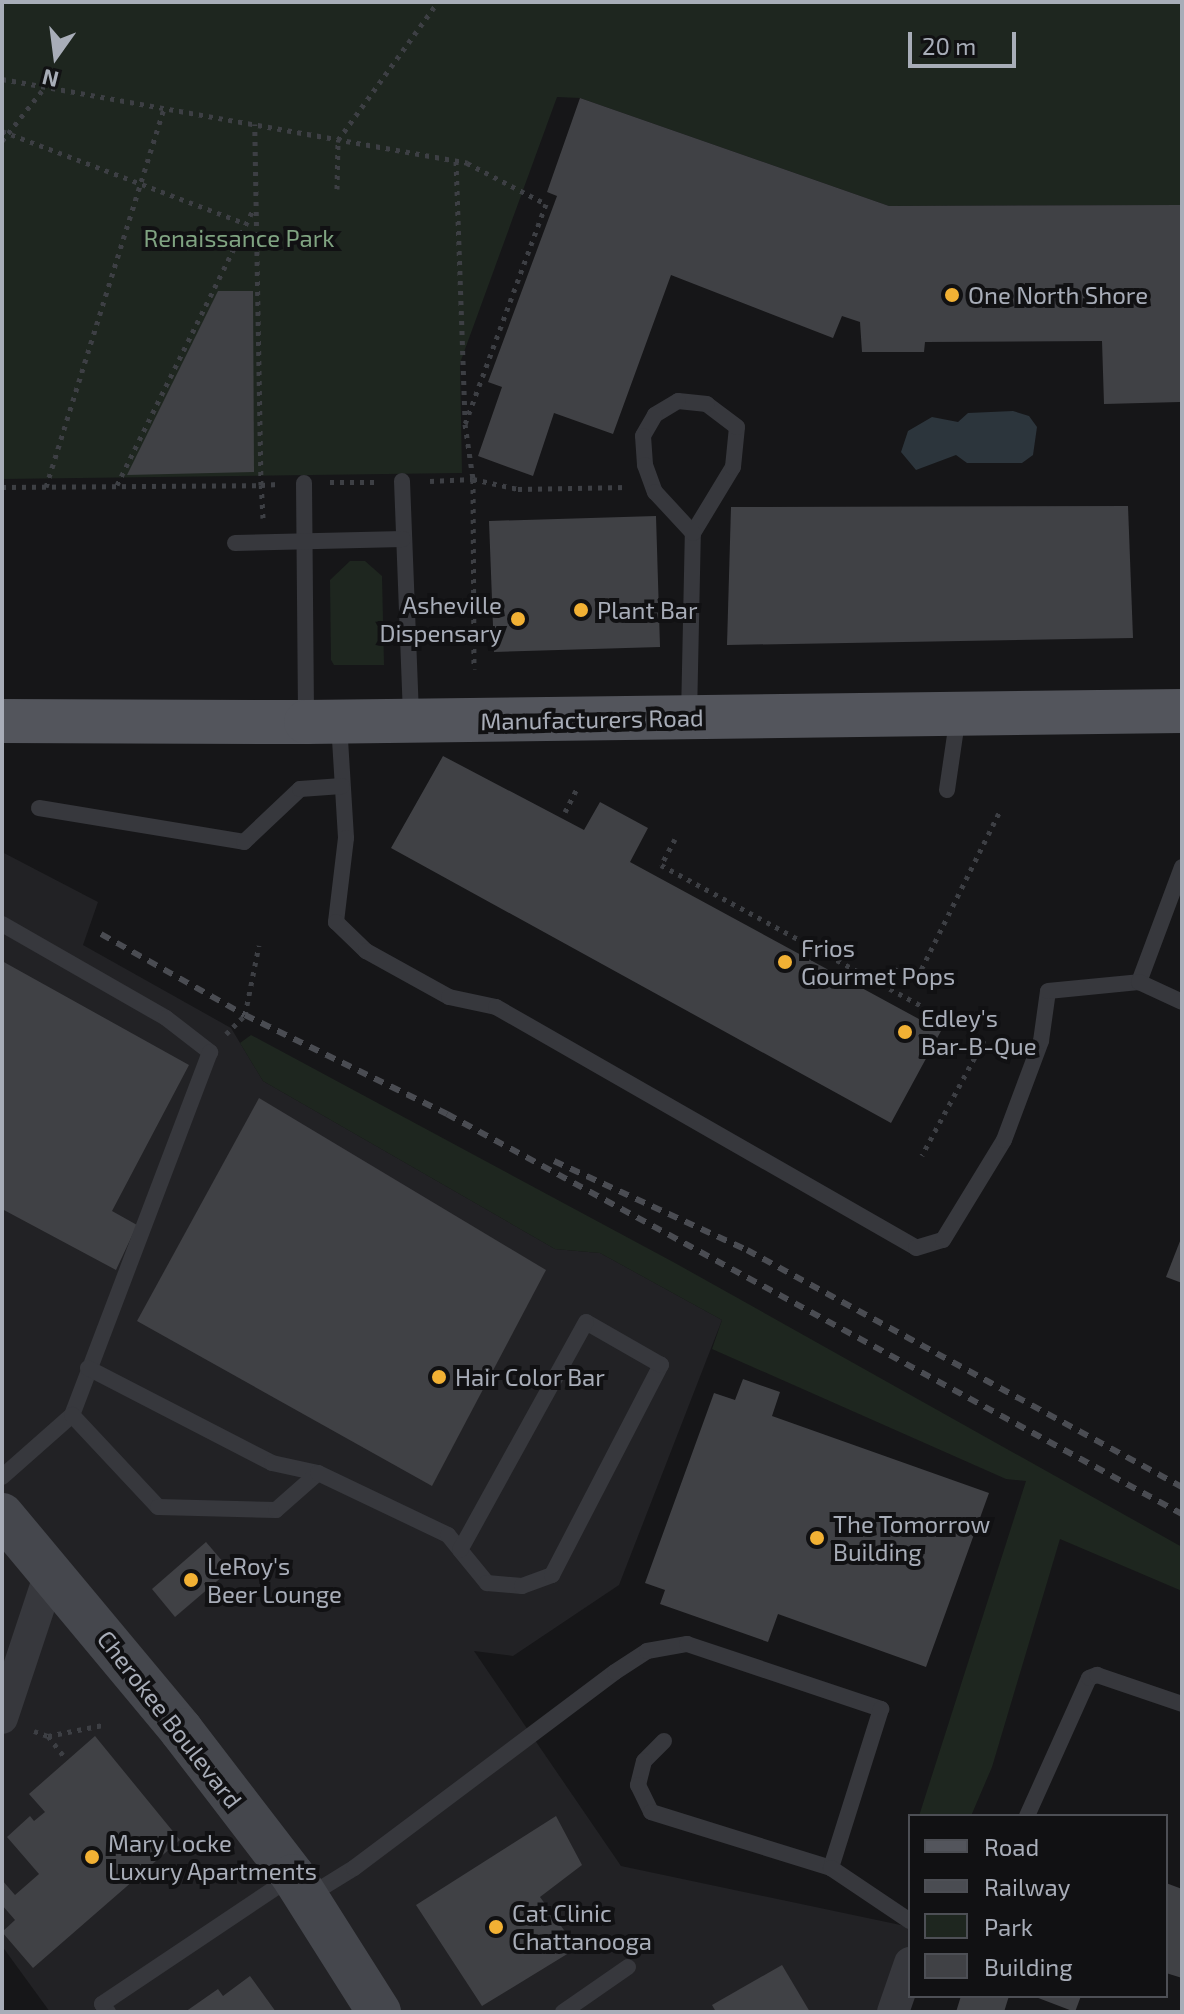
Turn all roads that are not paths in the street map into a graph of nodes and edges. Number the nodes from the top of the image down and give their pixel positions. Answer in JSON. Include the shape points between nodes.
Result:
{"nodes":[{"id":1,"x":402,"y":481,"type":"dead end"},
{"id":2,"x":304,"y":483,"type":"dead end"},
{"id":3,"x":693,"y":533,"type":"junction"},
{"id":4,"x":403,"y":539,"type":"junction"},
{"id":5,"x":306,"y":541,"type":"junction"},
{"id":6,"x":235,"y":543,"type":"dead end"},
{"id":7,"x":1182,"y":711,"type":"edge"},
{"id":8,"x":958,"y":713,"type":"junction"},
{"id":9,"x":689,"y":717,"type":"junction"},
{"id":10,"x":2,"y":721,"type":"edge"},
{"id":11,"x":411,"y":721,"type":"junction"},
{"id":12,"x":322,"y":722,"type":"junction"},
{"id":13,"x":342,"y":786,"type":"junction"},
{"id":14,"x":947,"y":790,"type":"dead end"},
{"id":15,"x":39,"y":808,"type":"dead end"},
{"id":16,"x":1182,"y":867,"type":"edge"},
{"id":17,"x":2,"y":924,"type":"edge"},
{"id":18,"x":1139,"y":982,"type":"junction"},
{"id":19,"x":1182,"y":1002,"type":"edge"},
{"id":20,"x":88,"y":1368,"type":"junction"},
{"id":21,"x":72,"y":1415,"type":"junction"},
{"id":22,"x":318,"y":1473,"type":"junction"},
{"id":23,"x":2,"y":1477,"type":"edge"},
{"id":24,"x":2,"y":1515,"type":"edge"},
{"id":25,"x":460,"y":1550,"type":"junction"},
{"id":26,"x":51,"y":1571,"type":"junction"},
{"id":27,"x":5,"y":1697,"type":"edge"},
{"id":28,"x":1182,"y":1704,"type":"edge"},
{"id":29,"x":664,"y":1741,"type":"dead end"},
{"id":30,"x":1028,"y":1814,"type":"edge"},
{"id":31,"x":831,"y":1868,"type":"junction"},
{"id":32,"x":300,"y":1886,"type":"junction"},
{"id":33,"x":908,"y":1920,"type":"edge"},
{"id":34,"x":628,"y":1967,"type":"dead end"},
{"id":35,"x":908,"y":1969,"type":"edge"},
{"id":36,"x":108,"y":2012,"type":"edge"},
{"id":37,"x":379,"y":2012,"type":"edge"},
{"id":38,"x":563,"y":2012,"type":"edge"},
{"id":39,"x":893,"y":2012,"type":"edge"}],
"edges":[{"from":1,"to":4,"type":"lane"},
{"from":2,"to":5,"type":"lane"},
{"from":3,"to":3,"type":"lane","via":[[723,487],[738,451],[737,427],[707,404],[678,401],[655,415],[643,436],[653,486]]},
{"from":3,"to":9,"type":"lane"},
{"from":4,"to":5,"type":"lane"},
{"from":4,"to":11,"type":"lane"},
{"from":5,"to":6,"type":"lane"},
{"from":5,"to":12,"type":"lane"},
{"from":7,"to":8,"type":"main road","name":"Manufacturers Road"},
{"from":8,"to":9,"type":"main road","name":"Manufacturers Road"},
{"from":8,"to":14,"type":"lane"},
{"from":9,"to":11,"type":"main road","name":"Manufacturers Road"},
{"from":10,"to":12,"type":"main road","name":"Manufacturers Road"},
{"from":11,"to":12,"type":"main road","name":"Manufacturers Road"},
{"from":12,"to":13,"type":"lane"},
{"from":13,"to":15,"type":"lane","via":[[300,789],[244,842]]},
{"from":13,"to":18,"type":"lane","via":[[346,838],[336,922],[366,951],[449,997],[496,1007],[916,1248],[943,1240],[1004,1140],[1041,1041],[1048,991]]},
{"from":16,"to":18,"type":"lane"},
{"from":17,"to":20,"type":"lane","via":[[166,1018],[210,1052]]},
{"from":18,"to":19,"type":"lane"},
{"from":20,"to":21,"type":"lane"},
{"from":20,"to":22,"type":"lane","via":[[272,1463]]},
{"from":21,"to":22,"type":"lane","via":[[158,1507],[276,1510]]},
{"from":21,"to":23,"type":"lane"},
{"from":22,"to":25,"type":"lane","via":[[448,1535]]},
{"from":24,"to":26,"type":"main road","name":"Cherokee Boulevard"},
{"from":25,"to":25,"type":"lane","via":[[487,1583],[522,1586],[552,1575],[661,1365],[586,1322]]},
{"from":26,"to":27,"type":"street"},
{"from":26,"to":32,"type":"main road","name":"Cherokee Boulevard"},
{"from":28,"to":30,"type":"lane","via":[[1097,1675],[1089,1678]]},
{"from":29,"to":31,"type":"lane","via":[[644,1761],[638,1785],[651,1812]]},
{"from":31,"to":32,"type":"lane","via":[[881,1709],[687,1644],[647,1651],[354,1868]]},
{"from":31,"to":33,"type":"lane"},
{"from":32,"to":36,"type":"lane","via":[[102,2004]]},
{"from":32,"to":37,"type":"main road","name":"Cherokee Boulevard"},
{"from":34,"to":38,"type":"lane"},
{"from":35,"to":39,"type":"street"}]}
